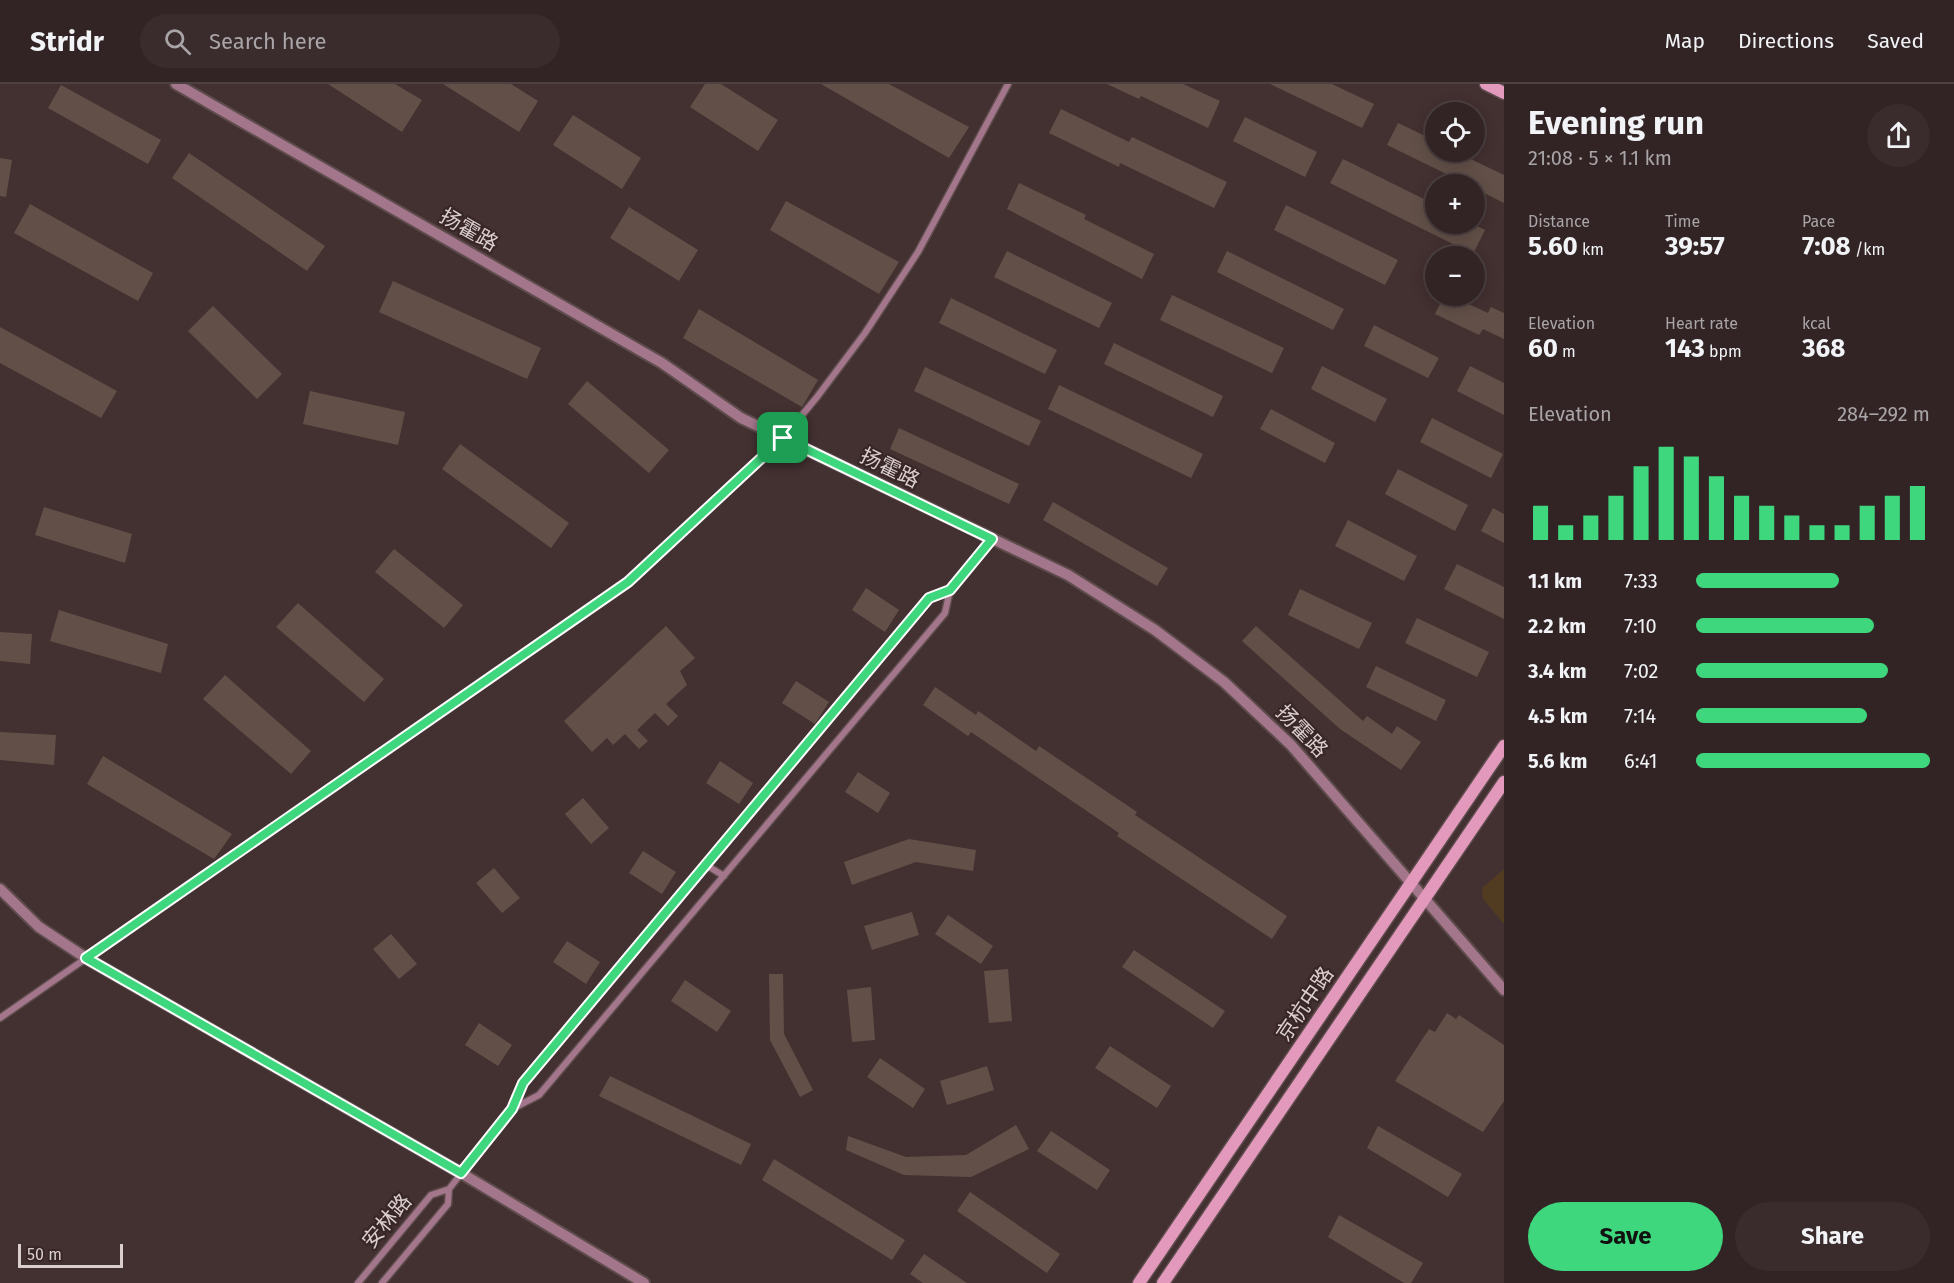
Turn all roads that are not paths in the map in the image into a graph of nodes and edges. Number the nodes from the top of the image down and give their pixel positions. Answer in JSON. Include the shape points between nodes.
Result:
{"nodes":[{"id":1,"x":177,"y":84,"type":"edge"},
{"id":2,"x":1008,"y":84,"type":"edge"},
{"id":3,"x":1486,"y":84,"type":"edge"},
{"id":4,"x":1504,"y":93,"type":"edge"},
{"id":5,"x":783,"y":438,"type":"junction"},
{"id":6,"x":992,"y":539,"type":"junction"},
{"id":7,"x":950,"y":590,"type":"junction"},
{"id":8,"x":1504,"y":746,"type":"edge"},
{"id":9,"x":1504,"y":782,"type":"edge"},
{"id":10,"x":706,"y":865,"type":"junction"},
{"id":11,"x":724,"y":876,"type":"junction"},
{"id":12,"x":1412,"y":882,"type":"junction"},
{"id":13,"x":0,"y":889,"type":"edge"},
{"id":14,"x":1425,"y":898,"type":"junction"},
{"id":15,"x":86,"y":958,"type":"junction"},
{"id":16,"x":1504,"y":990,"type":"edge"},
{"id":17,"x":0,"y":1018,"type":"edge"},
{"id":18,"x":512,"y":1109,"type":"junction"},
{"id":19,"x":461,"y":1173,"type":"junction"},
{"id":20,"x":449,"y":1189,"type":"junction"},
{"id":21,"x":358,"y":1283,"type":"edge"},
{"id":22,"x":382,"y":1283,"type":"edge"},
{"id":23,"x":645,"y":1283,"type":"edge"},
{"id":24,"x":1139,"y":1283,"type":"edge"},
{"id":25,"x":1163,"y":1283,"type":"edge"}],
"edges":[{"from":1,"to":5,"type":"street","name":"扬霍路","via":[[662,363],[741,418]]},
{"from":2,"to":5,"type":"street","via":[[918,252],[865,333]]},
{"from":3,"to":4,"type":"main road"},
{"from":5,"to":6,"type":"street","name":"扬霍路"},
{"from":5,"to":15,"type":"street","via":[[628,582]]},
{"from":6,"to":7,"type":"street","name":"安林路"},
{"from":6,"to":12,"type":"street","name":"扬霍路","via":[[1068,575],[1155,630],[1224,682],[1291,745]]},
{"from":7,"to":10,"type":"street","name":"安林路","via":[[929,598]]},
{"from":7,"to":11,"type":"street","name":"安林路","via":[[945,613]]},
{"from":8,"to":12,"type":"main road","name":"京杭中路"},
{"from":9,"to":14,"type":"main road","name":"京杭中路"},
{"from":10,"to":11,"type":"street"},
{"from":10,"to":18,"type":"street","name":"安林路","via":[[523,1083]]},
{"from":11,"to":18,"type":"street","name":"安林路","via":[[539,1095]]},
{"from":12,"to":14,"type":"street","name":"扬霍路"},
{"from":12,"to":24,"type":"main road","name":"京杭中路"},
{"from":13,"to":15,"type":"street","via":[[39,927]]},
{"from":14,"to":16,"type":"street","name":"扬霍路"},
{"from":14,"to":25,"type":"main road","name":"京杭中路"},
{"from":15,"to":17,"type":"street"},
{"from":15,"to":19,"type":"street"},
{"from":18,"to":19,"type":"street","name":"安林路"},
{"from":19,"to":20,"type":"street","name":"安林路"},
{"from":19,"to":23,"type":"street"},
{"from":20,"to":21,"type":"street","name":"安林路","via":[[431,1195]]},
{"from":20,"to":22,"type":"street","name":"安林路","via":[[448,1204]]}]}
